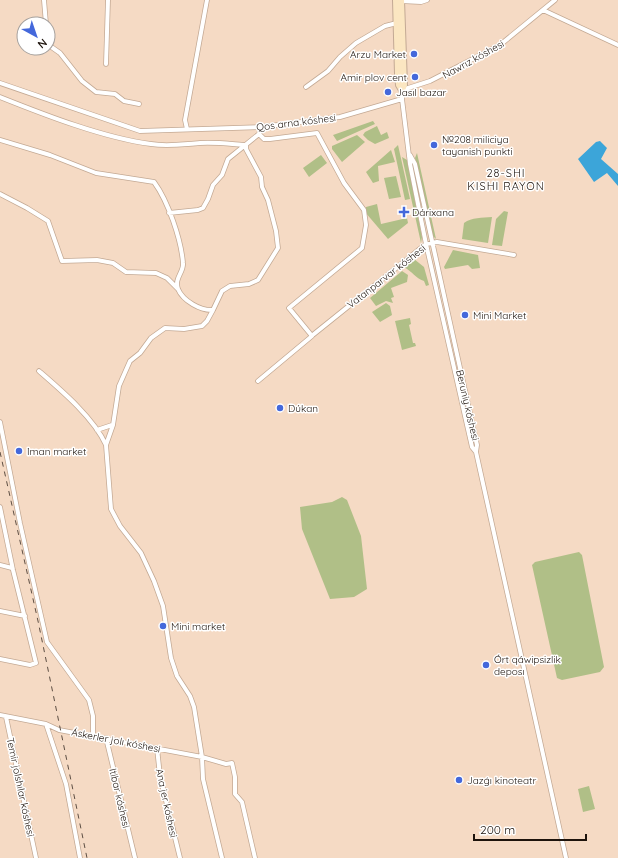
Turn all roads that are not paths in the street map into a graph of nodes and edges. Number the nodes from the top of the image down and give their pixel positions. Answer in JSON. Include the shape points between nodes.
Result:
{"nodes":[{"id":1,"x":44,"y":0,"type":"edge"},
{"id":2,"x":108,"y":0,"type":"edge"},
{"id":3,"x":207,"y":0,"type":"edge"},
{"id":4,"x":399,"y":0,"type":"edge"},
{"id":5,"x":427,"y":0,"type":"edge"},
{"id":6,"x":555,"y":0,"type":"edge"},
{"id":7,"x":544,"y":10,"type":"junction"},
{"id":8,"x":45,"y":16,"type":"edge"},
{"id":9,"x":396,"y":23,"type":"junction"},
{"id":10,"x":618,"y":45,"type":"edge"},
{"id":11,"x":56,"y":50,"type":"edge"},
{"id":12,"x":106,"y":64,"type":"dead end"},
{"id":13,"x":0,"y":83,"type":"edge"},
{"id":14,"x":306,"y":87,"type":"dead end"},
{"id":15,"x":402,"y":90,"type":"junction"},
{"id":16,"x":0,"y":97,"type":"edge"},
{"id":17,"x":402,"y":99,"type":"junction"},
{"id":18,"x":139,"y":104,"type":"dead end"},
{"id":19,"x":261,"y":127,"type":"junction"},
{"id":20,"x":187,"y":129,"type":"junction"},
{"id":21,"x":259,"y":134,"type":"junction"},
{"id":22,"x":0,"y":140,"type":"edge"},
{"id":23,"x":246,"y":145,"type":"junction"},
{"id":24,"x":410,"y":155,"type":"junction"},
{"id":25,"x":0,"y":194,"type":"edge"},
{"id":26,"x":169,"y":213,"type":"junction"},
{"id":27,"x":431,"y":243,"type":"junction"},
{"id":28,"x":426,"y":244,"type":"junction"},
{"id":29,"x":514,"y":255,"type":"dead end"},
{"id":30,"x":178,"y":289,"type":"junction"},
{"id":31,"x":213,"y":310,"type":"junction"},
{"id":32,"x":313,"y":335,"type":"junction"},
{"id":33,"x":39,"y":370,"type":"dead end"},
{"id":34,"x":258,"y":380,"type":"dead end"},
{"id":35,"x":464,"y":387,"type":"junction"},
{"id":36,"x":459,"y":388,"type":"junction"},
{"id":37,"x":0,"y":422,"type":"edge"},
{"id":38,"x":112,"y":425,"type":"junction"},
{"id":39,"x":97,"y":430,"type":"junction"},
{"id":40,"x":106,"y":445,"type":"junction"},
{"id":41,"x":476,"y":452,"type":"junction"},
{"id":42,"x":0,"y":507,"type":"edge"},
{"id":43,"x":1,"y":517,"type":"edge"},
{"id":44,"x":0,"y":566,"type":"edge"},
{"id":45,"x":12,"y":568,"type":"junction"},
{"id":46,"x":0,"y":612,"type":"edge"},
{"id":47,"x":25,"y":616,"type":"junction"},
{"id":48,"x":0,"y":660,"type":"edge"},
{"id":49,"x":0,"y":716,"type":"edge"},
{"id":50,"x":6,"y":717,"type":"junction"},
{"id":51,"x":46,"y":724,"type":"junction"},
{"id":52,"x":94,"y":736,"type":"junction"},
{"id":53,"x":106,"y":738,"type":"junction"},
{"id":54,"x":157,"y":748,"type":"junction"},
{"id":55,"x":202,"y":757,"type":"junction"},
{"id":56,"x":36,"y":858,"type":"edge"},
{"id":57,"x":80,"y":858,"type":"edge"},
{"id":58,"x":135,"y":858,"type":"edge"},
{"id":59,"x":180,"y":858,"type":"edge"},
{"id":60,"x":222,"y":858,"type":"edge"},
{"id":61,"x":255,"y":858,"type":"edge"},
{"id":62,"x":566,"y":858,"type":"edge"}],
"edges":[{"from":1,"to":8,"type":"street"},
{"from":2,"to":12,"type":"street"},
{"from":3,"to":20,"type":"street","via":[[184,120]]},
{"from":4,"to":5,"type":"street"},
{"from":4,"to":9,"type":"street"},
{"from":4,"to":15,"type":"street","via":[[404,85]]},
{"from":6,"to":7,"type":"street","name":"Nawrız kóshesi"},
{"from":7,"to":10,"type":"street"},
{"from":7,"to":15,"type":"street","name":"Nawrız kóshesi","via":[[500,45],[430,81]]},
{"from":9,"to":14,"type":"street","via":[[385,26],[356,43],[328,71]]},
{"from":9,"to":15,"type":"street","via":[[398,74]]},
{"from":11,"to":18,"type":"street","via":[[82,81],[96,92],[115,94],[124,101]]},
{"from":13,"to":20,"type":"street","name":"Qos arna kóshesi","via":[[140,131]]},
{"from":15,"to":17,"type":"street"},
{"from":16,"to":23,"type":"street","via":[[122,140],[160,145]]},
{"from":17,"to":19,"type":"street","name":"Qos arna kóshesi","via":[[340,117]]},
{"from":17,"to":24,"type":"street"},
{"from":19,"to":20,"type":"street","name":"Qos arna kóshesi"},
{"from":19,"to":21,"type":"street"},
{"from":21,"to":23,"type":"street"},
{"from":21,"to":32,"type":"street","via":[[264,139],[270,139],[317,133],[366,217],[362,248],[289,308]]},
{"from":22,"to":26,"type":"street","via":[[96,173],[154,182]]},
{"from":23,"to":26,"type":"street","via":[[228,158],[222,175],[213,185],[203,208]]},
{"from":23,"to":31,"type":"street","via":[[261,177],[278,248],[258,280],[222,290]]},
{"from":24,"to":27,"type":"street","name":"Beruniy kóshesi","via":[[415,164]]},
{"from":24,"to":28,"type":"street","name":"Beruniy kóshesi"},
{"from":25,"to":30,"type":"street","via":[[48,221],[62,261],[113,262],[126,272],[156,273],[167,278]]},
{"from":26,"to":30,"type":"street","via":[[183,264],[177,280]]},
{"from":27,"to":28,"type":"street","name":"Vatanparvar kóshesi"},
{"from":27,"to":29,"type":"street","name":"Vatanparvar kóshesi"},
{"from":27,"to":35,"type":"street","name":"Beruniy kóshesi"},
{"from":28,"to":32,"type":"street","name":"Vatanparvar kóshesi"},
{"from":28,"to":36,"type":"street","name":"Beruniy kóshesi"},
{"from":30,"to":31,"type":"street","via":[[184,297],[200,308]]},
{"from":31,"to":38,"type":"street","via":[[202,326],[184,329],[165,328],[144,345],[140,353],[130,361],[119,386]]},
{"from":32,"to":34,"type":"street","name":"Vatanparvar kóshesi"},
{"from":33,"to":39,"type":"street"},
{"from":35,"to":36,"type":"street"},
{"from":35,"to":41,"type":"street","name":"Beruniy kóshesi","via":[[477,445]]},
{"from":36,"to":41,"type":"street","name":"Beruniy kóshesi","via":[[472,447]]},
{"from":37,"to":52,"type":"street","via":[[47,642],[89,700]]},
{"from":38,"to":39,"type":"street"},
{"from":38,"to":40,"type":"street"},
{"from":39,"to":40,"type":"street"},
{"from":40,"to":55,"type":"street","via":[[111,509],[120,526],[142,553],[154,581],[163,606],[171,658],[177,676],[194,707]]},
{"from":41,"to":62,"type":"street"},
{"from":42,"to":43,"type":"street"},
{"from":43,"to":45,"type":"street"},
{"from":44,"to":45,"type":"street"},
{"from":45,"to":47,"type":"street"},
{"from":46,"to":47,"type":"street"},
{"from":47,"to":48,"type":"street","via":[[36,663],[30,665]]},
{"from":49,"to":50,"type":"street","name":"Áskerler jolı kóshesi"},
{"from":50,"to":51,"type":"street","name":"Áskerler jolı kóshesi"},
{"from":50,"to":56,"type":"street","name":"Temir jolshılar kóshesi"},
{"from":51,"to":52,"type":"street","name":"Áskerler jolı kóshesi","via":[[59,730]]},
{"from":51,"to":57,"type":"street","via":[[66,784]]},
{"from":52,"to":53,"type":"street","name":"Áskerler jolı kóshesi"},
{"from":53,"to":54,"type":"street","name":"Áskerler jolı kóshesi"},
{"from":53,"to":58,"type":"street","name":"Itibar kóshesi"},
{"from":54,"to":55,"type":"street","name":"Áskerler jolı kóshesi"},
{"from":54,"to":59,"type":"street","name":"Ana jer kóshesi","via":[[160,776]]},
{"from":55,"to":60,"type":"street","via":[[203,779]]},
{"from":55,"to":61,"type":"street","name":"Áskerler jolı kóshesi","via":[[226,764],[232,763],[235,794],[242,802]]}]}
